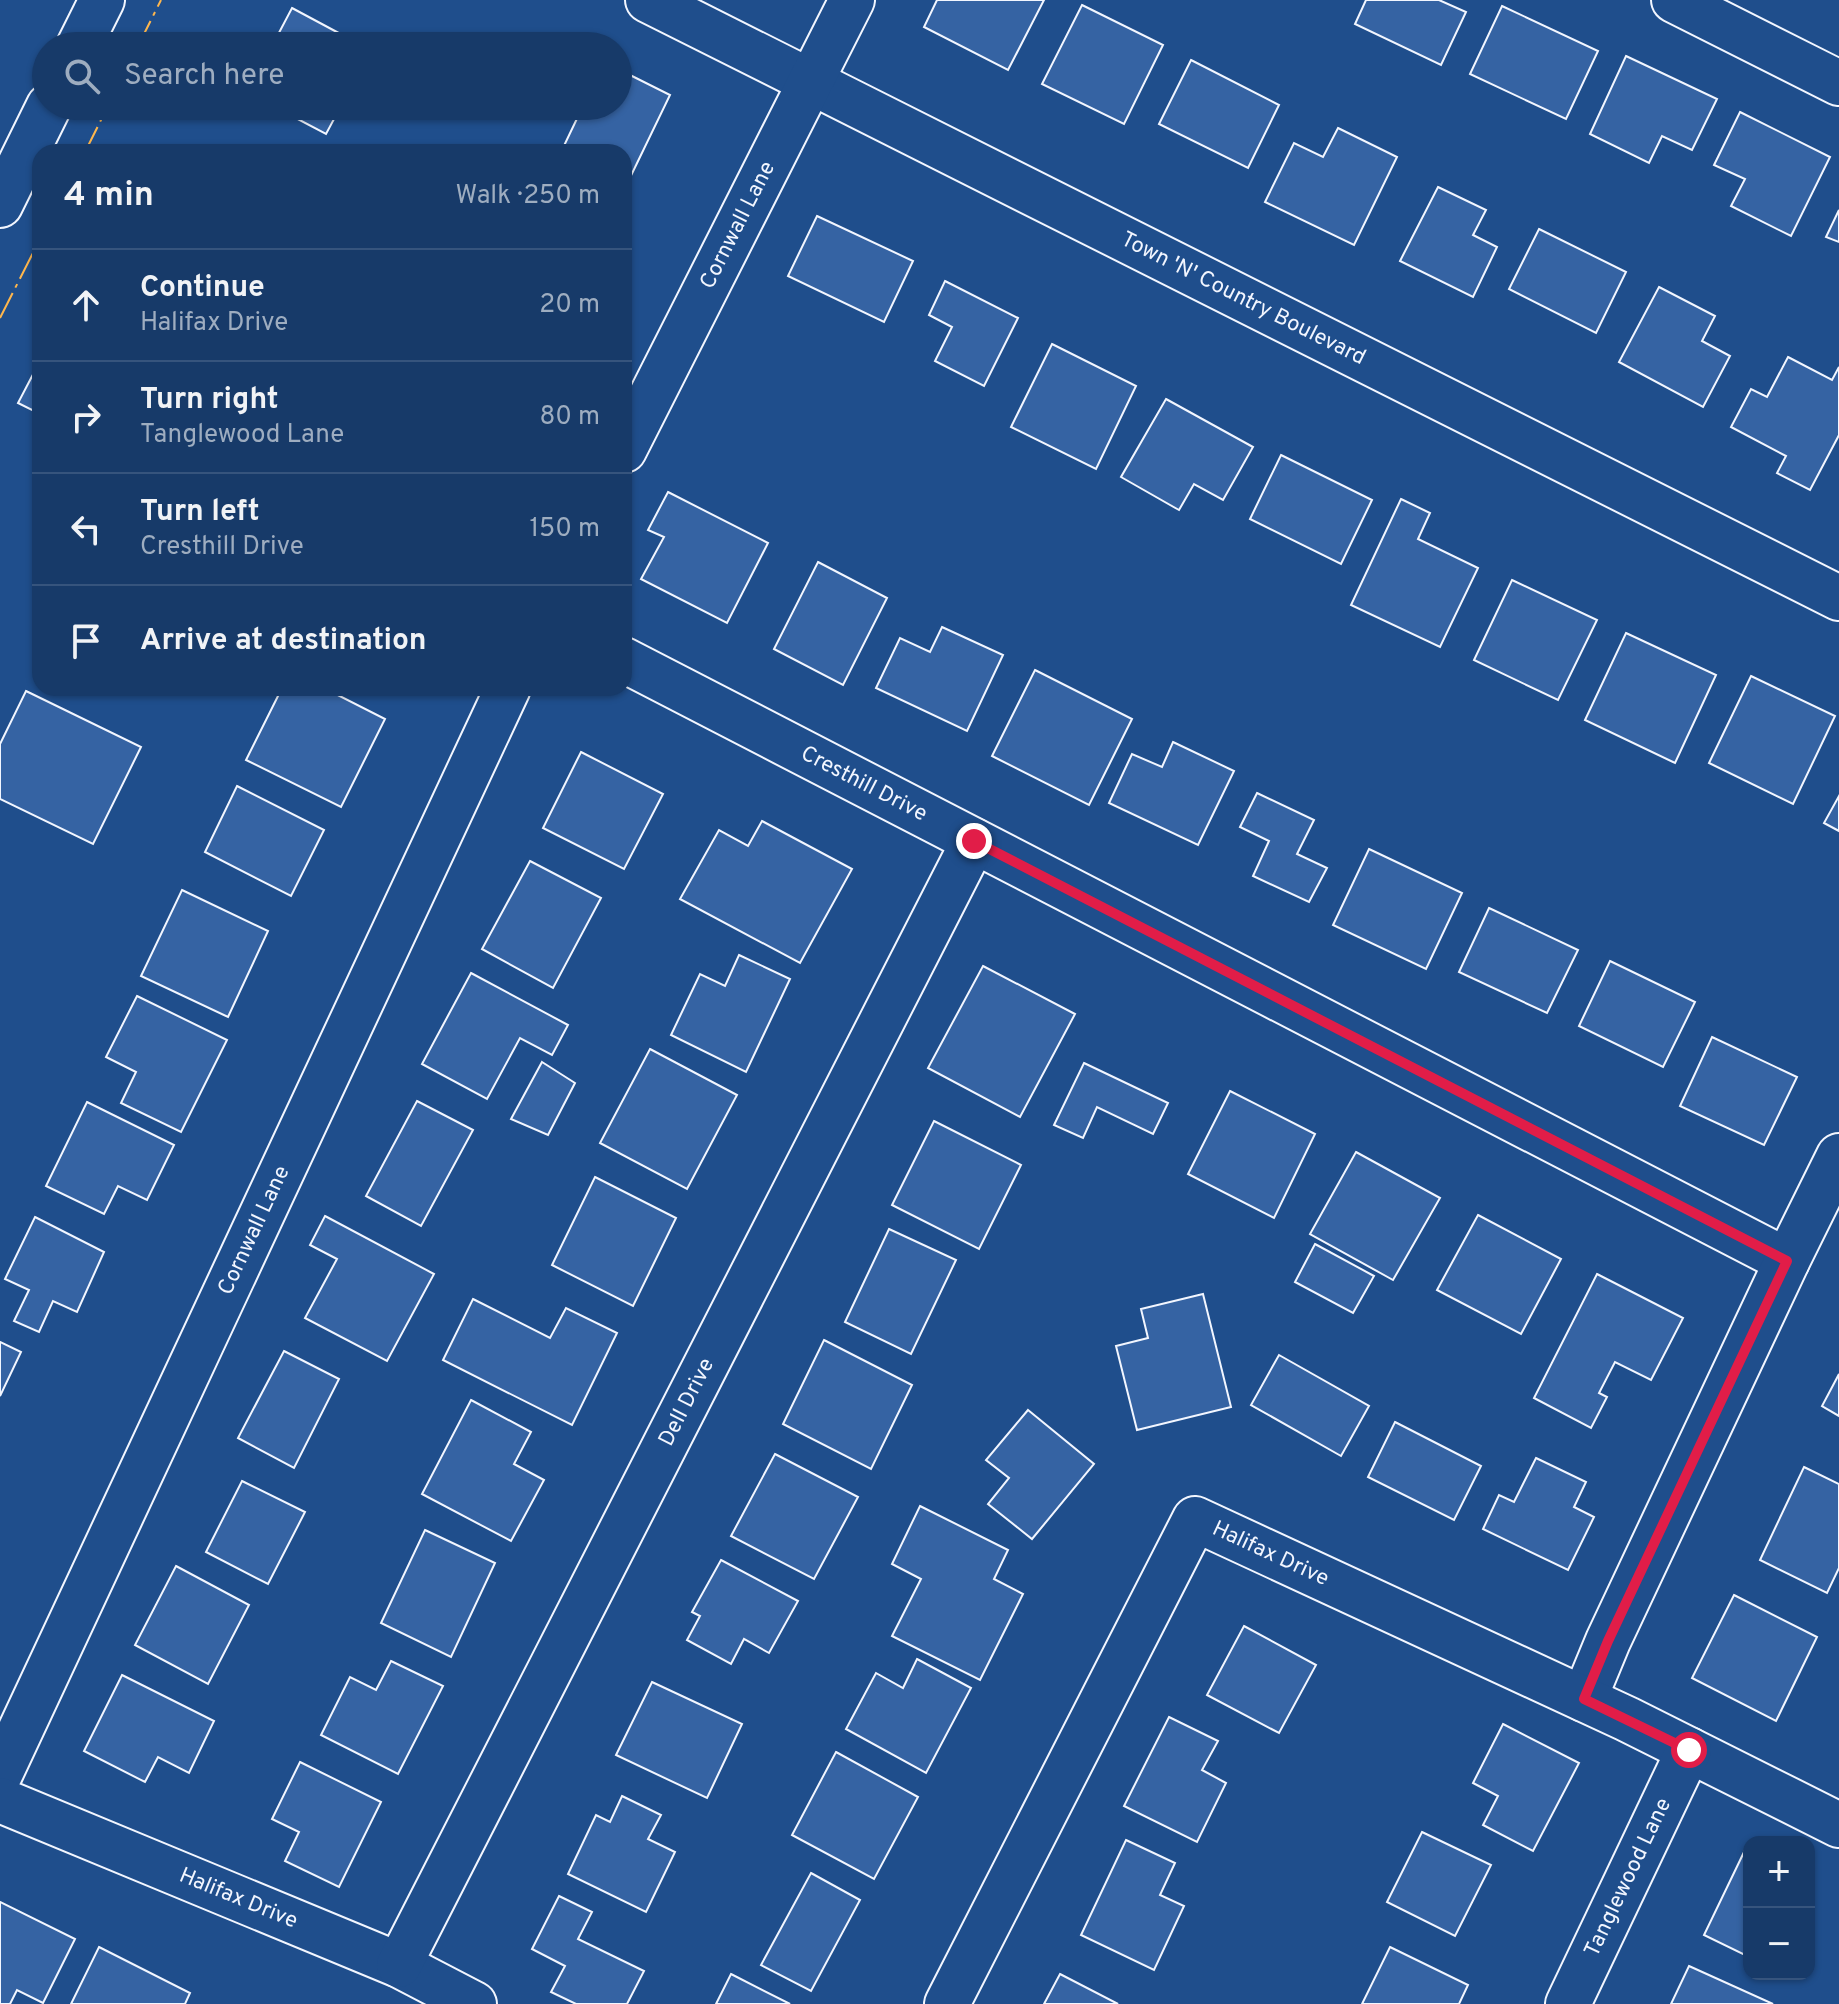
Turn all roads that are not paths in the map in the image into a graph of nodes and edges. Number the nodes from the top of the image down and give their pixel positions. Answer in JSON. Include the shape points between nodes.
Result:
{"nodes":[{"id":1,"x":102,"y":0,"type":"edge"},
{"id":2,"x":648,"y":0,"type":"edge"},
{"id":3,"x":852,"y":0,"type":"edge"},
{"id":4,"x":1674,"y":0,"type":"edge"},
{"id":5,"x":86,"y":32,"type":"edge"},
{"id":6,"x":810,"y":82,"type":"junction"},
{"id":7,"x":1839,"y":83,"type":"edge"},
{"id":8,"x":42,"y":120,"type":"edge"},
{"id":9,"x":0,"y":205,"type":"edge"},
{"id":10,"x":632,"y":434,"type":"edge"},
{"id":11,"x":1839,"y":598,"type":"edge"},
{"id":12,"x":632,"y":664,"type":"edge"},
{"id":13,"x":504,"y":696,"type":"edge"},
{"id":14,"x":974,"y":841,"type":"junction"},
{"id":15,"x":1839,"y":1156,"type":"edge"},
{"id":16,"x":1787,"y":1261,"type":"junction"},
{"id":17,"x":1584,"y":1699,"type":"junction"},
{"id":18,"x":1689,"y":1750,"type":"junction"},
{"id":19,"x":0,"y":1774,"type":"edge"},
{"id":20,"x":0,"y":1800,"type":"edge"},
{"id":21,"x":1839,"y":1825,"type":"edge"},
{"id":22,"x":399,"y":1965,"type":"junction"},
{"id":23,"x":474,"y":2004,"type":"edge"},
{"id":24,"x":947,"y":2004,"type":"edge"},
{"id":25,"x":1568,"y":2004,"type":"edge"}],
"edges":[{"from":1,"to":5,"type":"street"},
{"from":2,"to":6,"type":"street","name":"Town 'N' Country Boulevard"},
{"from":3,"to":6,"type":"street","name":"Cornwall Lane"},
{"from":4,"to":7,"type":"street"},
{"from":6,"to":10,"type":"street","name":"Cornwall Lane"},
{"from":6,"to":11,"type":"street","name":"Town 'N' Country Boulevard"},
{"from":8,"to":9,"type":"street"},
{"from":12,"to":14,"type":"street","name":"Cresthill Drive"},
{"from":13,"to":19,"type":"street","name":"Cornwall Lane"},
{"from":14,"to":16,"type":"street","name":"Cresthill Drive"},
{"from":14,"to":22,"type":"street","name":"Dell Drive"},
{"from":15,"to":16,"type":"street"},
{"from":16,"to":17,"type":"street"},
{"from":17,"to":18,"type":"street","name":"Halifax Drive"},
{"from":17,"to":24,"type":"street","name":"Halifax Drive","via":[[1195,1519]]},
{"from":18,"to":21,"type":"street","name":"Halifax Drive"},
{"from":18,"to":25,"type":"street","name":"Tanglewood Lane"},
{"from":20,"to":22,"type":"street","name":"Halifax Drive"},
{"from":22,"to":23,"type":"street","name":"Halifax Drive"}]}
